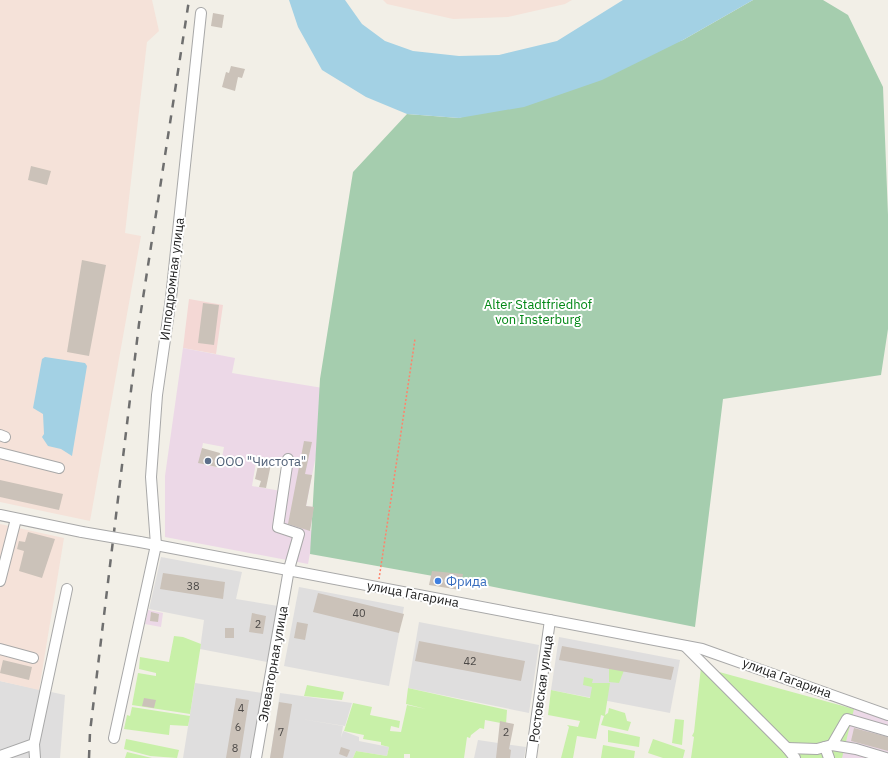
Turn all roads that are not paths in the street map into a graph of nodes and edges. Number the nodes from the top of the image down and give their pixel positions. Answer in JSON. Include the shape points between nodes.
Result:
{"nodes":[{"id":1,"x":201,"y":13,"type":"dead end"},
{"id":2,"x":0,"y":453,"type":"edge"},
{"id":3,"x":288,"y":459,"type":"dead end"},
{"id":4,"x":59,"y":468,"type":"dead end"},
{"id":5,"x":0,"y":515,"type":"edge"},
{"id":6,"x":16,"y":519,"type":"junction"},
{"id":7,"x":156,"y":545,"type":"junction"},
{"id":8,"x":2,"y":563,"type":"edge"},
{"id":9,"x":289,"y":570,"type":"junction"},
{"id":10,"x":0,"y":581,"type":"edge"},
{"id":11,"x":67,"y":589,"type":"dead end"},
{"id":12,"x":550,"y":620,"type":"junction"},
{"id":13,"x":685,"y":646,"type":"junction"},
{"id":14,"x":0,"y":649,"type":"edge"},
{"id":15,"x":33,"y":658,"type":"dead end"},
{"id":16,"x":888,"y":715,"type":"edge"},
{"id":17,"x":888,"y":731,"type":"edge"},
{"id":18,"x":114,"y":738,"type":"dead end"},
{"id":19,"x":34,"y":744,"type":"junction"},
{"id":20,"x":828,"y":746,"type":"junction"},
{"id":21,"x":787,"y":748,"type":"junction"},
{"id":22,"x":0,"y":756,"type":"edge"},
{"id":23,"x":35,"y":758,"type":"edge"},
{"id":24,"x":256,"y":758,"type":"edge"},
{"id":25,"x":531,"y":758,"type":"edge"},
{"id":26,"x":795,"y":758,"type":"edge"},
{"id":27,"x":829,"y":758,"type":"edge"},
{"id":28,"x":886,"y":758,"type":"edge"}],
"edges":[{"from":1,"to":7,"type":"street","name":"Ипподромная улица","via":[[171,298],[157,395],[151,477]]},
{"from":2,"to":4,"type":"street"},
{"from":3,"to":9,"type":"street","name":"Элеваторная улица","via":[[278,527],[299,534]]},
{"from":5,"to":6,"type":"street"},
{"from":6,"to":7,"type":"street","name":"улица Гагарина","bridge":true},
{"from":6,"to":8,"type":"street"},
{"from":7,"to":9,"type":"street","name":"улица Гагарина"},
{"from":7,"to":18,"type":"street","name":"Ипподромная улица"},
{"from":8,"to":10,"type":"street"},
{"from":9,"to":12,"type":"street","name":"улица Гагарина"},
{"from":9,"to":24,"type":"street","name":"Элеваторная улица"},
{"from":11,"to":19,"type":"street"},
{"from":12,"to":13,"type":"street","name":"улица Гагарина"},
{"from":12,"to":25,"type":"street","name":"Ростовская улица"},
{"from":13,"to":16,"type":"street","name":"улица Гагарина","via":[[702,649]]},
{"from":13,"to":21,"type":"street"},
{"from":14,"to":15,"type":"street"},
{"from":17,"to":20,"type":"street","via":[[847,719]]},
{"from":19,"to":22,"type":"street"},
{"from":19,"to":23,"type":"street"},
{"from":20,"to":21,"type":"street","via":[[816,749]]},
{"from":20,"to":27,"type":"street"},
{"from":20,"to":28,"type":"street","via":[[856,749]]},
{"from":21,"to":26,"type":"street"}]}
